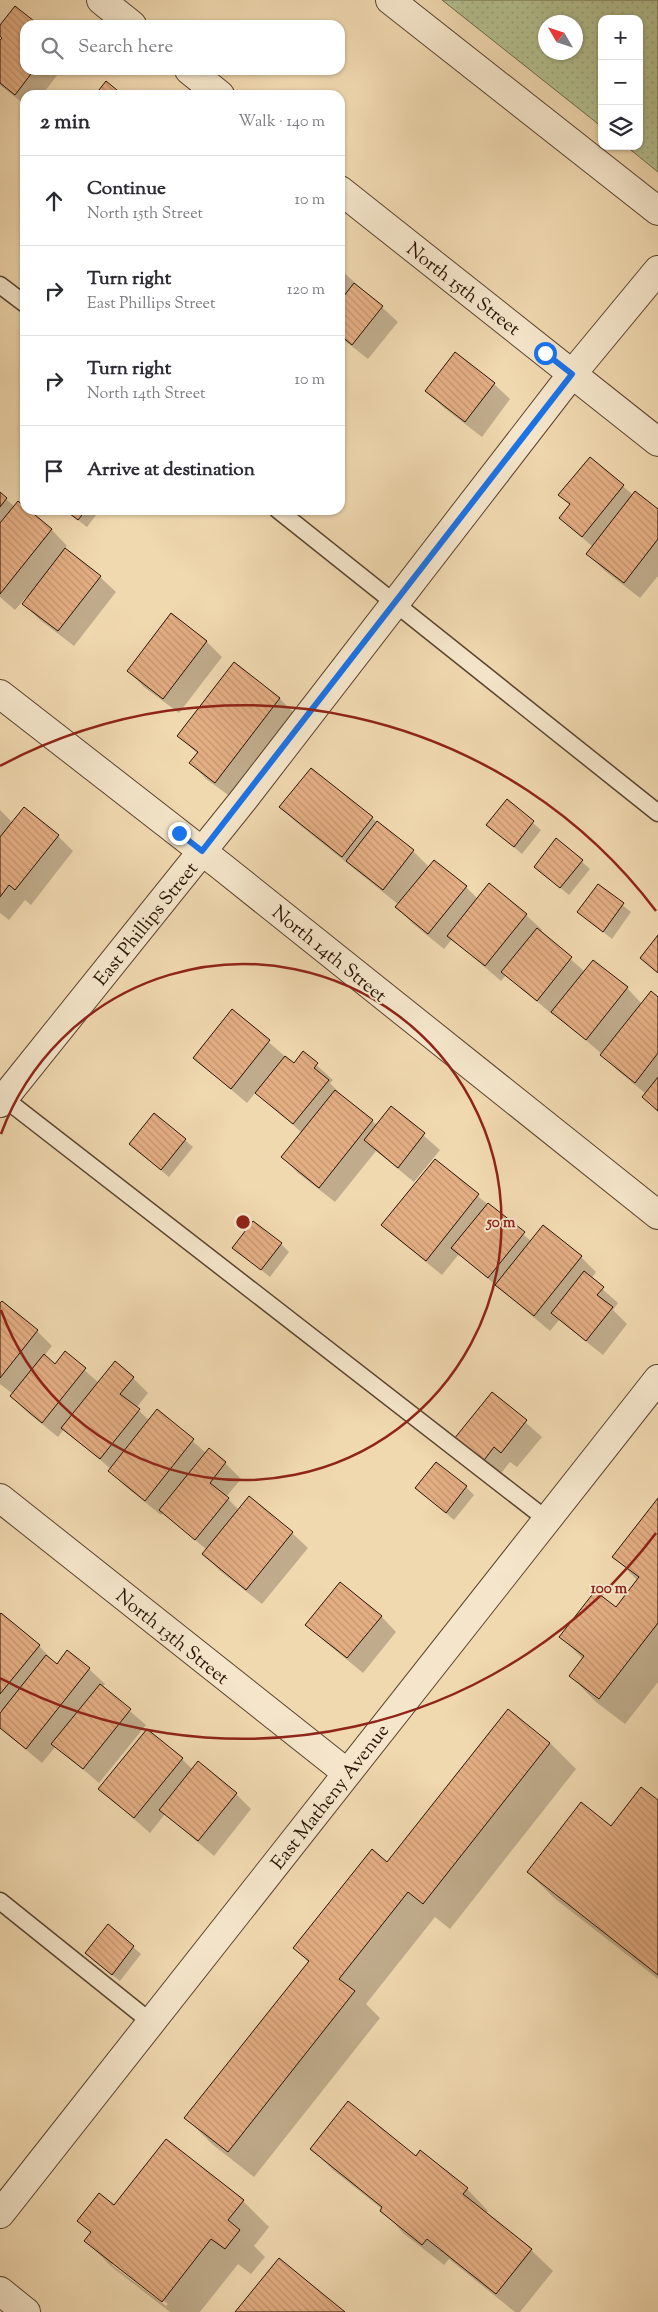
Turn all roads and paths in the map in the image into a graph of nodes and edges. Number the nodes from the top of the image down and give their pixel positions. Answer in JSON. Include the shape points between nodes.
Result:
{"nodes":[{"id":1,"x":101,"y":0,"type":"edge"},
{"id":2,"x":390,"y":0,"type":"edge"},
{"id":3,"x":126,"y":20,"type":"edge"},
{"id":4,"x":195,"y":75,"type":"edge"},
{"id":5,"x":214,"y":90,"type":"edge"},
{"id":6,"x":345,"y":194,"type":"edge"},
{"id":7,"x":658,"y":211,"type":"edge"},
{"id":8,"x":658,"y":270,"type":"edge"},
{"id":9,"x":0,"y":285,"type":"edge"},
{"id":10,"x":20,"y":300,"type":"edge"},
{"id":11,"x":572,"y":374,"type":"junction"},
{"id":12,"x":658,"y":442,"type":"edge"},
{"id":13,"x":284,"y":515,"type":"edge"},
{"id":14,"x":395,"y":604,"type":"junction"},
{"id":15,"x":0,"y":694,"type":"edge"},
{"id":16,"x":658,"y":813,"type":"edge"},
{"id":17,"x":202,"y":851,"type":"junction"},
{"id":18,"x":1,"y":1099,"type":"edge"},
{"id":19,"x":658,"y":1215,"type":"edge"},
{"id":20,"x":658,"y":1379,"type":"edge"},
{"id":21,"x":0,"y":1498,"type":"edge"},
{"id":22,"x":546,"y":1519,"type":"junction"},
{"id":23,"x":347,"y":1774,"type":"junction"},
{"id":24,"x":0,"y":1901,"type":"edge"},
{"id":25,"x":152,"y":2023,"type":"junction"},
{"id":26,"x":0,"y":2214,"type":"edge"},
{"id":27,"x":0,"y":2291,"type":"edge"},
{"id":28,"x":26,"y":2312,"type":"edge"}],
"edges":[{"from":1,"to":3,"type":"street"},
{"from":2,"to":7,"type":"street"},
{"from":4,"to":5,"type":"street"},
{"from":6,"to":11,"type":"street","name":"North 15th Street"},
{"from":8,"to":11,"type":"street","name":"East Phillips Street"},
{"from":9,"to":10,"type":"lane"},
{"from":11,"to":12,"type":"street","name":"North 15th Street"},
{"from":11,"to":14,"type":"street","name":"East Phillips Street"},
{"from":13,"to":14,"type":"lane"},
{"from":14,"to":16,"type":"lane"},
{"from":14,"to":17,"type":"street","name":"East Phillips Street"},
{"from":15,"to":17,"type":"street","name":"North 14th Street"},
{"from":17,"to":18,"type":"street","name":"East Phillips Street"},
{"from":17,"to":19,"type":"street","name":"North 14th Street"},
{"from":18,"to":22,"type":"lane"},
{"from":20,"to":22,"type":"street","name":"East Matheny Avenue"},
{"from":21,"to":23,"type":"street","name":"North 13th Street"},
{"from":22,"to":23,"type":"street","name":"East Matheny Avenue"},
{"from":23,"to":25,"type":"street","name":"East Matheny Avenue"},
{"from":24,"to":25,"type":"lane"},
{"from":25,"to":26,"type":"street","name":"East Matheny Avenue"},
{"from":27,"to":28,"type":"street"}]}
